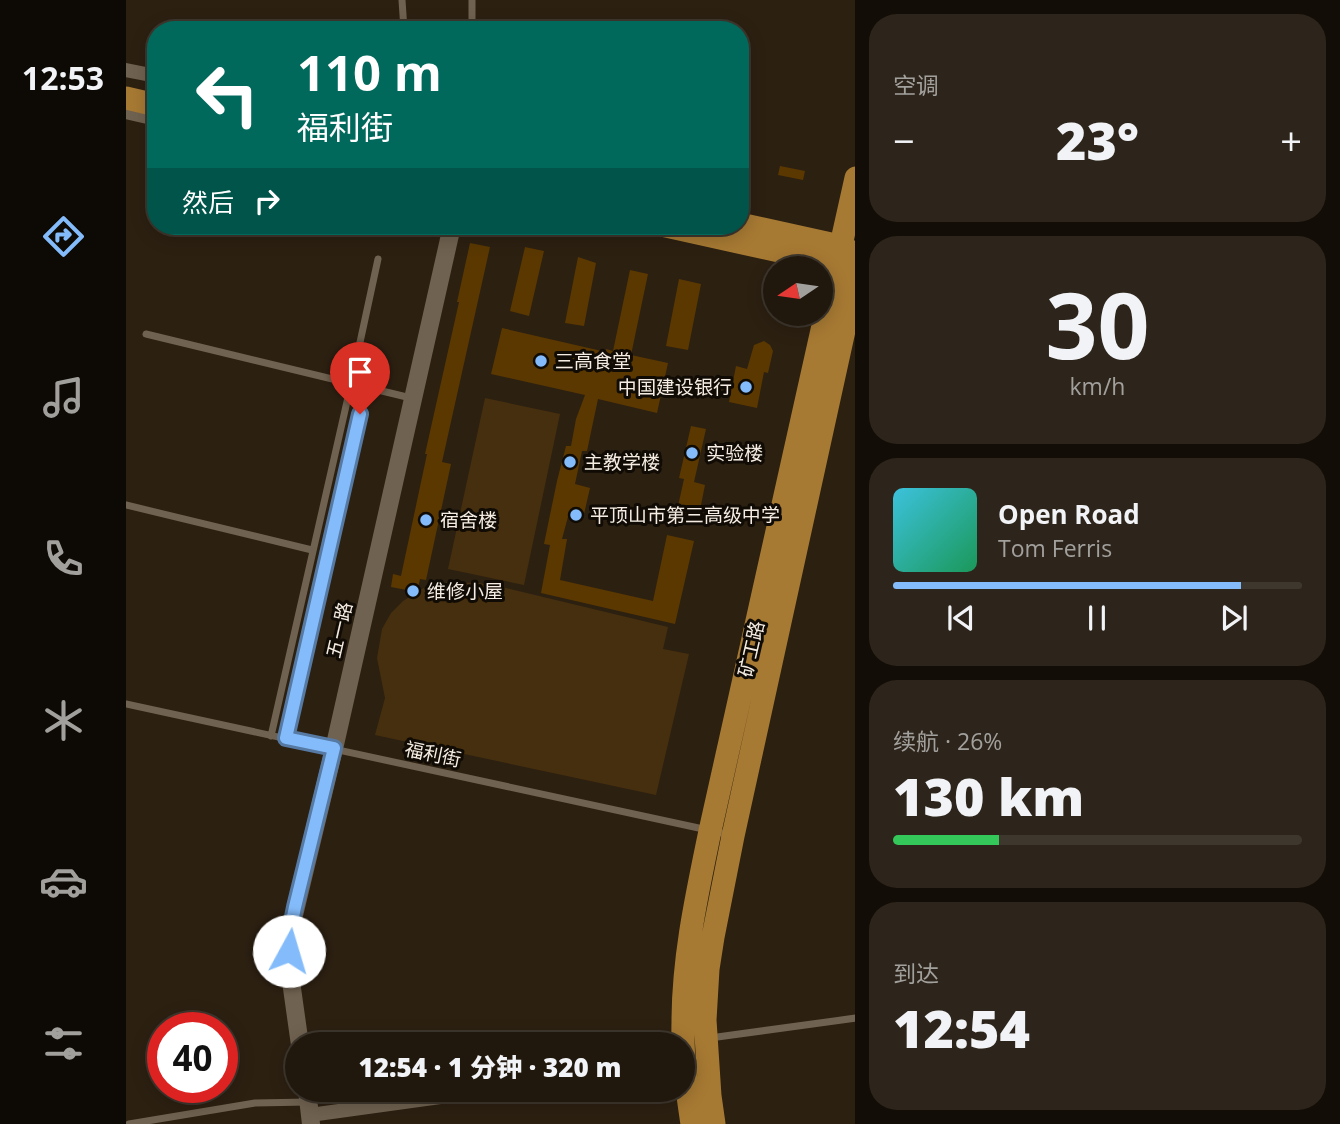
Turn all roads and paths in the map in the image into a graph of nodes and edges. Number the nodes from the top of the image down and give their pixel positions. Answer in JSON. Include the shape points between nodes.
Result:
{"nodes":[{"id":1,"x":402,"y":0,"type":"edge"},
{"id":2,"x":472,"y":0,"type":"edge"},
{"id":3,"x":403,"y":21,"type":"edge"},
{"id":4,"x":472,"y":21,"type":"edge"},
{"id":5,"x":126,"y":70,"type":"edge"},
{"id":6,"x":147,"y":74,"type":"edge"},
{"id":7,"x":126,"y":82,"type":"edge"},
{"id":8,"x":147,"y":87,"type":"edge"},
{"id":9,"x":126,"y":98,"type":"edge"},
{"id":10,"x":147,"y":103,"type":"edge"},
{"id":11,"x":126,"y":112,"type":"edge"},
{"id":12,"x":147,"y":117,"type":"edge"},
{"id":13,"x":855,"y":178,"type":"edge"},
{"id":14,"x":749,"y":227,"type":"edge"},
{"id":15,"x":450,"y":235,"type":"edge"},
{"id":16,"x":713,"y":235,"type":"edge"},
{"id":17,"x":378,"y":259,"type":"dead end"},
{"id":18,"x":848,"y":261,"type":"edge"},
{"id":19,"x":146,"y":334,"type":"dead end"},
{"id":20,"x":351,"y":384,"type":"junction"},
{"id":21,"x":366,"y":387,"type":"junction"},
{"id":22,"x":413,"y":398,"type":"junction"},
{"id":23,"x":126,"y":505,"type":"edge"},
{"id":24,"x":313,"y":550,"type":"junction"},
{"id":25,"x":126,"y":704,"type":"edge"},
{"id":26,"x":271,"y":736,"type":"junction"},
{"id":27,"x":286,"y":738,"type":"junction"},
{"id":28,"x":334,"y":748,"type":"junction"},
{"id":29,"x":710,"y":831,"type":"junction"},
{"id":30,"x":733,"y":836,"type":"junction"},
{"id":31,"x":855,"y":1018,"type":"edge"},
{"id":32,"x":298,"y":1032,"type":"edge"},
{"id":33,"x":682,"y":1032,"type":"edge"},
{"id":34,"x":706,"y":1038,"type":"junction"},
{"id":35,"x":370,"y":1102,"type":"edge"},
{"id":36,"x":689,"y":1102,"type":"edge"},
{"id":37,"x":309,"y":1108,"type":"edge"},
{"id":38,"x":129,"y":1124,"type":"edge"},
{"id":39,"x":692,"y":1124,"type":"edge"},
{"id":40,"x":714,"y":1124,"type":"edge"}],
"edges":[{"from":1,"to":3,"type":"lane"},
{"from":2,"to":4,"type":"lane"},
{"from":5,"to":6,"type":"street"},
{"from":7,"to":8,"type":"main road"},
{"from":9,"to":10,"type":"main road"},
{"from":11,"to":12,"type":"street"},
{"from":13,"to":18,"type":"main road","name":"矿工路"},
{"from":14,"to":18,"type":"main road"},
{"from":15,"to":22,"type":"street","name":"五一路"},
{"from":16,"to":18,"type":"main road"},
{"from":17,"to":20,"type":"lane"},
{"from":18,"to":29,"type":"main road","name":"矿工路"},
{"from":18,"to":30,"type":"main road","name":"矿工路"},
{"from":19,"to":20,"type":"lane"},
{"from":20,"to":21,"type":"lane"},
{"from":20,"to":24,"type":"lane"},
{"from":21,"to":22,"type":"lane"},
{"from":21,"to":27,"type":"lane"},
{"from":22,"to":28,"type":"street","name":"五一路"},
{"from":23,"to":24,"type":"lane"},
{"from":24,"to":26,"type":"lane"},
{"from":25,"to":26,"type":"lane","name":"福利街"},
{"from":26,"to":27,"type":"lane","name":"福利街"},
{"from":27,"to":28,"type":"lane","name":"福利街"},
{"from":28,"to":29,"type":"lane","name":"福利街"},
{"from":28,"to":32,"type":"street","name":"五一路","via":[[289,936]]},
{"from":29,"to":30,"type":"lane","name":"福利街"},
{"from":29,"to":33,"type":"main road","name":"矿工路","via":[[691,924]]},
{"from":30,"to":34,"type":"main road","name":"矿工路","via":[[708,969]]},
{"from":31,"to":34,"type":"lane"},
{"from":34,"to":40,"type":"main road","name":"矿工路"},
{"from":35,"to":37,"type":"street"},
{"from":36,"to":39,"type":"main road","name":"矿工路"},
{"from":37,"to":38,"type":"lane","via":[[255,1103]]}]}
